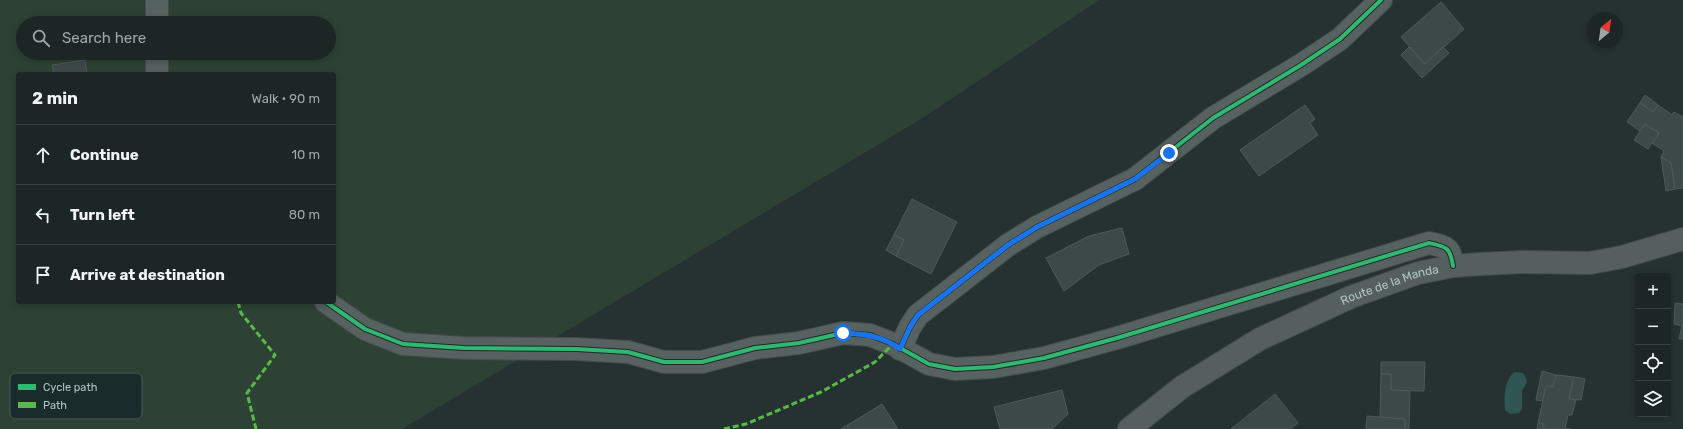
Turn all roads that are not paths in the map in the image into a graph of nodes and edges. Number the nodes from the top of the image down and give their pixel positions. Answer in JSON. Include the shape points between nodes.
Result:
{"nodes":[{"id":1,"x":157,"y":0,"type":"edge"},
{"id":2,"x":1381,"y":0,"type":"edge"},
{"id":3,"x":157,"y":16,"type":"edge"},
{"id":4,"x":157,"y":60,"type":"edge"},
{"id":5,"x":157,"y":72,"type":"edge"},
{"id":6,"x":1683,"y":239,"type":"edge"},
{"id":7,"x":1453,"y":266,"type":"junction"},
{"id":8,"x":329,"y":304,"type":"edge"},
{"id":9,"x":900,"y":349,"type":"junction"},
{"id":10,"x":1129,"y":429,"type":"edge"}],
"edges":[{"from":1,"to":3,"type":"street"},
{"from":2,"to":9,"type":"street","via":[[1340,39],[1213,118],[1135,179],[1037,227],[1008,245],[918,315]]},
{"from":4,"to":5,"type":"street"},
{"from":6,"to":7,"type":"main road","name":"Route de la Manda","via":[[1590,263],[1522,262]]},
{"from":7,"to":9,"type":"street","via":[[1451,253],[1447,247],[1429,243],[1117,338],[1044,358],[993,367],[942,367],[928,364]]},
{"from":7,"to":10,"type":"main road","name":"Route de la Manda","via":[[1418,273],[1352,297],[1260,339],[1182,387]]},
{"from":8,"to":9,"type":"street","via":[[365,329],[403,344],[464,348],[598,350],[628,352],[664,362],[702,362],[755,348],[799,343],[843,333],[870,335]]}]}
